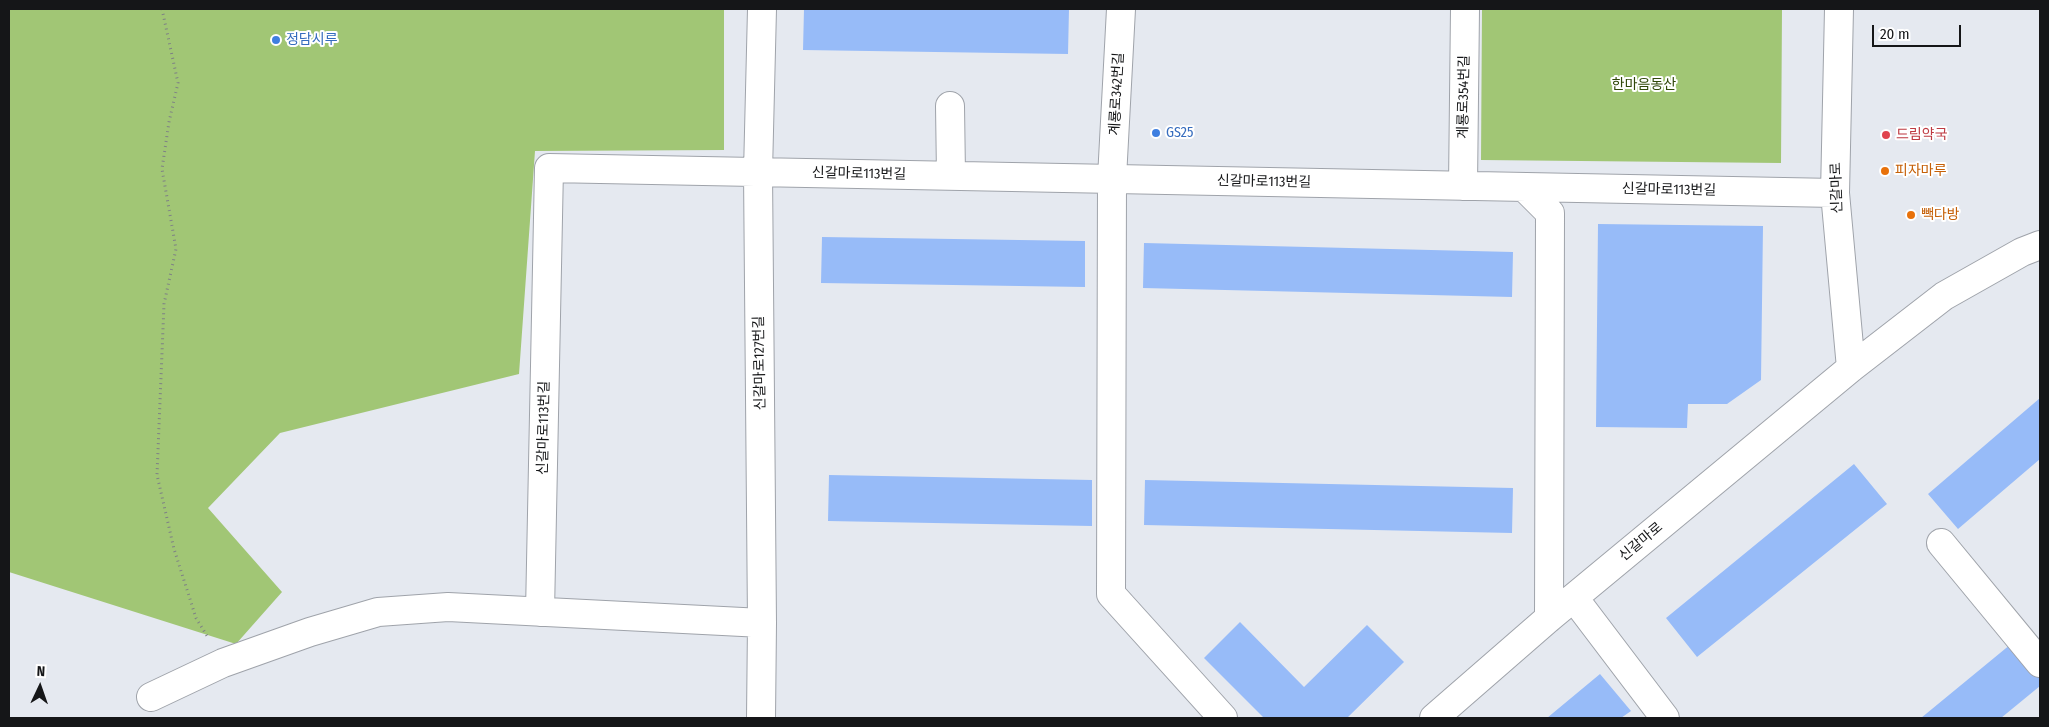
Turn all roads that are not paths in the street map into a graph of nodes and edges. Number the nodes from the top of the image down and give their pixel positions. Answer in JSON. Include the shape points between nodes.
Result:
{"nodes":[{"id":1,"x":762,"y":9,"type":"edge"},
{"id":2,"x":1121,"y":9,"type":"edge"},
{"id":3,"x":1465,"y":9,"type":"edge"},
{"id":4,"x":1839,"y":9,"type":"edge"},
{"id":5,"x":950,"y":106,"type":"dead end"},
{"id":6,"x":758,"y":172,"type":"junction"},
{"id":7,"x":951,"y":175,"type":"junction"},
{"id":8,"x":1112,"y":178,"type":"junction"},
{"id":9,"x":1463,"y":186,"type":"junction"},
{"id":10,"x":1524,"y":187,"type":"junction"},
{"id":11,"x":1835,"y":193,"type":"junction"},
{"id":12,"x":2040,"y":245,"type":"edge"},
{"id":13,"x":1851,"y":368,"type":"junction"},
{"id":14,"x":1941,"y":543,"type":"dead end"},
{"id":15,"x":1574,"y":598,"type":"junction"},
{"id":16,"x":540,"y":612,"type":"junction"},
{"id":17,"x":1550,"y":618,"type":"junction"},
{"id":18,"x":762,"y":623,"type":"junction"},
{"id":19,"x":2040,"y":663,"type":"edge"},
{"id":20,"x":150,"y":696,"type":"dead end"},
{"id":21,"x":761,"y":718,"type":"edge"},
{"id":22,"x":1223,"y":718,"type":"edge"},
{"id":23,"x":1434,"y":718,"type":"edge"},
{"id":24,"x":1665,"y":718,"type":"edge"}],
"edges":[{"from":1,"to":6,"type":"street","name":"신갈마로127번길"},
{"from":2,"to":8,"type":"street","name":"계룡로342번길"},
{"from":3,"to":9,"type":"street","name":"계룡로354번길"},
{"from":4,"to":11,"type":"street","name":"신갈마로"},
{"from":5,"to":7,"type":"street"},
{"from":6,"to":7,"type":"street","name":"신갈마로113번길"},
{"from":6,"to":16,"type":"street","name":"신갈마로113번길","via":[[549,168]]},
{"from":6,"to":18,"type":"street","name":"신갈마로127번길"},
{"from":7,"to":8,"type":"street","name":"신갈마로113번길"},
{"from":8,"to":9,"type":"street","name":"신갈마로113번길"},
{"from":8,"to":22,"type":"street","name":"계룡로342번길","via":[[1111,594]]},
{"from":9,"to":10,"type":"street","name":"신갈마로113번길"},
{"from":10,"to":11,"type":"street","name":"신갈마로113번길"},
{"from":10,"to":17,"type":"street","via":[[1550,213]]},
{"from":11,"to":13,"type":"street","name":"신갈마로"},
{"from":12,"to":13,"type":"street","name":"신갈마로","via":[[1944,296]]},
{"from":13,"to":15,"type":"street","name":"신갈마로"},
{"from":14,"to":19,"type":"street"},
{"from":15,"to":17,"type":"street","name":"신갈마로"},
{"from":15,"to":24,"type":"street"},
{"from":16,"to":18,"type":"street"},
{"from":16,"to":20,"type":"street","via":[[448,607],[378,612],[223,663]]},
{"from":17,"to":23,"type":"street","name":"신갈마로"},
{"from":18,"to":21,"type":"street","name":"신갈마로127번길"}]}
